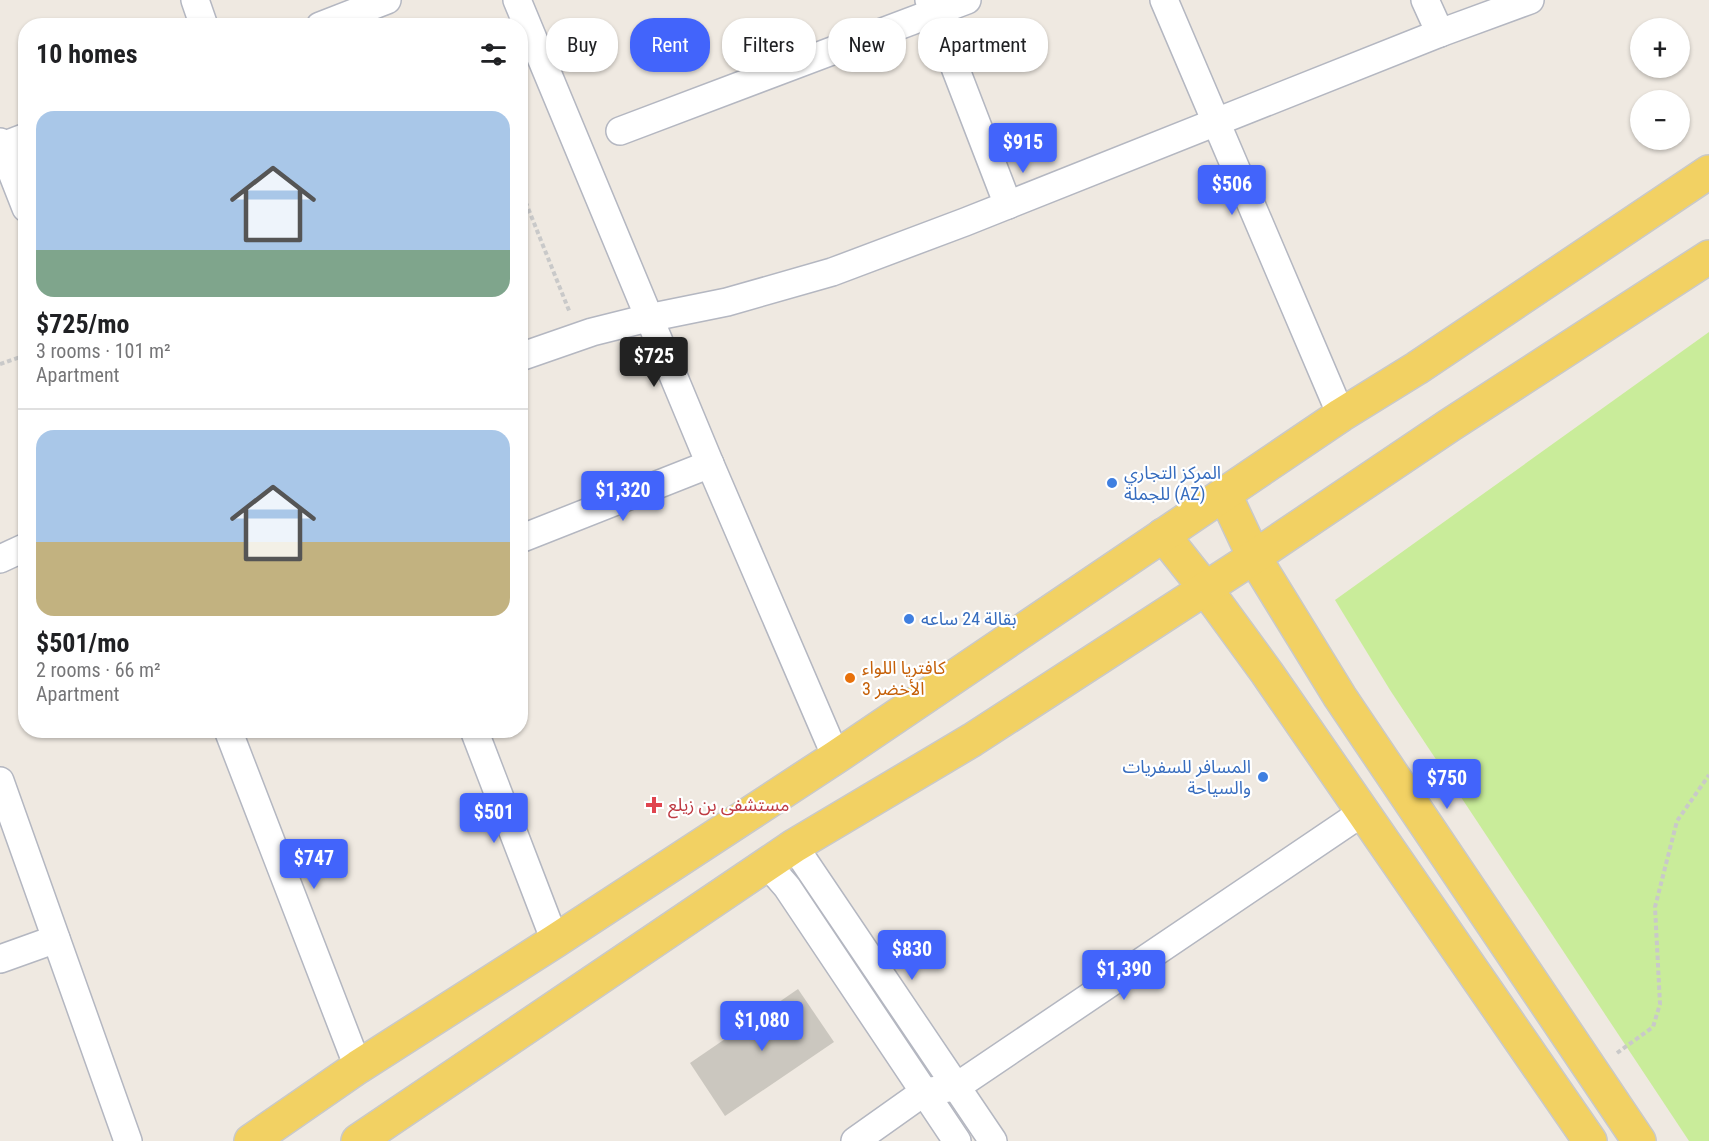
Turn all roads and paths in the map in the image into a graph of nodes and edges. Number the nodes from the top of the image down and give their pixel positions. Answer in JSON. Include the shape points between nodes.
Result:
{"nodes":[{"id":1,"x":195,"y":0,"type":"edge"},
{"id":2,"x":387,"y":0,"type":"edge"},
{"id":3,"x":517,"y":0,"type":"edge"},
{"id":4,"x":967,"y":0,"type":"edge"},
{"id":5,"x":1164,"y":0,"type":"edge"},
{"id":6,"x":1425,"y":0,"type":"edge"},
{"id":7,"x":1530,"y":0,"type":"edge"},
{"id":8,"x":931,"y":6,"type":"edge"},
{"id":9,"x":201,"y":18,"type":"edge"},
{"id":10,"x":341,"y":18,"type":"edge"},
{"id":11,"x":524,"y":18,"type":"edge"},
{"id":12,"x":528,"y":27,"type":"edge"},
{"id":13,"x":1440,"y":33,"type":"junction"},
{"id":14,"x":1216,"y":122,"type":"junction"},
{"id":15,"x":620,"y":131,"type":"dead end"},
{"id":16,"x":7,"y":143,"type":"edge"},
{"id":17,"x":1709,"y":172,"type":"edge"},
{"id":18,"x":18,"y":181,"type":"edge"},
{"id":19,"x":1008,"y":205,"type":"junction"},
{"id":20,"x":528,"y":208,"type":"edge"},
{"id":21,"x":1709,"y":257,"type":"edge"},
{"id":22,"x":648,"y":318,"type":"junction"},
{"id":23,"x":579,"y":337,"type":"junction"},
{"id":24,"x":528,"y":354,"type":"edge"},
{"id":25,"x":18,"y":358,"type":"edge"},
{"id":26,"x":0,"y":364,"type":"edge"},
{"id":27,"x":1341,"y":415,"type":"junction"},
{"id":28,"x":710,"y":464,"type":"junction"},
{"id":29,"x":1225,"y":495,"type":"junction"},
{"id":30,"x":1163,"y":535,"type":"junction"},
{"id":31,"x":528,"y":536,"type":"edge"},
{"id":32,"x":18,"y":551,"type":"edge"},
{"id":33,"x":1254,"y":557,"type":"junction"},
{"id":34,"x":0,"y":559,"type":"edge"},
{"id":35,"x":1205,"y":588,"type":"junction"},
{"id":36,"x":231,"y":738,"type":"edge"},
{"id":37,"x":477,"y":738,"type":"edge"},
{"id":38,"x":836,"y":757,"type":"junction"},
{"id":39,"x":1709,"y":775,"type":"edge"},
{"id":40,"x":0,"y":781,"type":"edge"},
{"id":41,"x":1363,"y":812,"type":"junction"},
{"id":42,"x":794,"y":846,"type":"junction"},
{"id":43,"x":767,"y":864,"type":"junction"},
{"id":44,"x":56,"y":939,"type":"junction"},
{"id":45,"x":555,"y":941,"type":"junction"},
{"id":46,"x":0,"y":959,"type":"edge"},
{"id":47,"x":358,"y":1067,"type":"junction"},
{"id":48,"x":1592,"y":1071,"type":"junction"},
{"id":49,"x":956,"y":1088,"type":"junction"},
{"id":50,"x":924,"y":1092,"type":"junction"},
{"id":51,"x":128,"y":1141,"type":"edge"},
{"id":52,"x":251,"y":1141,"type":"edge"},
{"id":53,"x":358,"y":1141,"type":"edge"},
{"id":54,"x":855,"y":1141,"type":"edge"},
{"id":55,"x":957,"y":1141,"type":"edge"},
{"id":56,"x":993,"y":1141,"type":"edge"},
{"id":57,"x":1590,"y":1141,"type":"edge"},
{"id":58,"x":1639,"y":1141,"type":"edge"}],
"edges":[{"from":1,"to":9,"type":"street"},
{"from":2,"to":10,"type":"street"},
{"from":3,"to":11,"type":"street"},
{"from":4,"to":8,"type":"street"},
{"from":5,"to":14,"type":"street"},
{"from":6,"to":13,"type":"street"},
{"from":7,"to":13,"type":"street"},
{"from":8,"to":15,"type":"street"},
{"from":8,"to":19,"type":"street"},
{"from":12,"to":22,"type":"street"},
{"from":13,"to":14,"type":"street"},
{"from":14,"to":19,"type":"street"},
{"from":14,"to":27,"type":"street"},
{"from":16,"to":18,"type":"street"},
{"from":17,"to":27,"type":"main road","via":[[1418,368]]},
{"from":19,"to":22,"type":"street","via":[[832,272],[727,302]]},
{"from":20,"to":23,"type":"path"},
{"from":21,"to":33,"type":"main road"},
{"from":22,"to":23,"type":"street"},
{"from":22,"to":28,"type":"street"},
{"from":23,"to":24,"type":"street"},
{"from":25,"to":26,"type":"path"},
{"from":27,"to":29,"type":"main road"},
{"from":28,"to":31,"type":"street"},
{"from":28,"to":38,"type":"street"},
{"from":29,"to":30,"type":"main road"},
{"from":29,"to":33,"type":"main road"},
{"from":30,"to":35,"type":"main road"},
{"from":30,"to":38,"type":"main road"},
{"from":32,"to":34,"type":"street"},
{"from":33,"to":35,"type":"main road"},
{"from":33,"to":48,"type":"main road","via":[[1340,697]]},
{"from":35,"to":41,"type":"main road"},
{"from":35,"to":42,"type":"main road","via":[[972,740]]},
{"from":36,"to":47,"type":"street"},
{"from":37,"to":45,"type":"street"},
{"from":38,"to":45,"type":"main road"},
{"from":39,"to":48,"type":"path","via":[[1677,821],[1655,907],[1660,1004],[1653,1027]]},
{"from":40,"to":44,"type":"street"},
{"from":41,"to":49,"type":"street"},
{"from":41,"to":57,"type":"main road"},
{"from":42,"to":43,"type":"main road"},
{"from":42,"to":49,"type":"street"},
{"from":43,"to":50,"type":"street","via":[[787,887]]},
{"from":43,"to":53,"type":"main road"},
{"from":44,"to":46,"type":"street"},
{"from":44,"to":51,"type":"street"},
{"from":45,"to":47,"type":"main road"},
{"from":47,"to":52,"type":"main road"},
{"from":48,"to":58,"type":"main road"},
{"from":49,"to":50,"type":"street"},
{"from":49,"to":56,"type":"street"},
{"from":50,"to":54,"type":"street"},
{"from":50,"to":55,"type":"street"}]}
